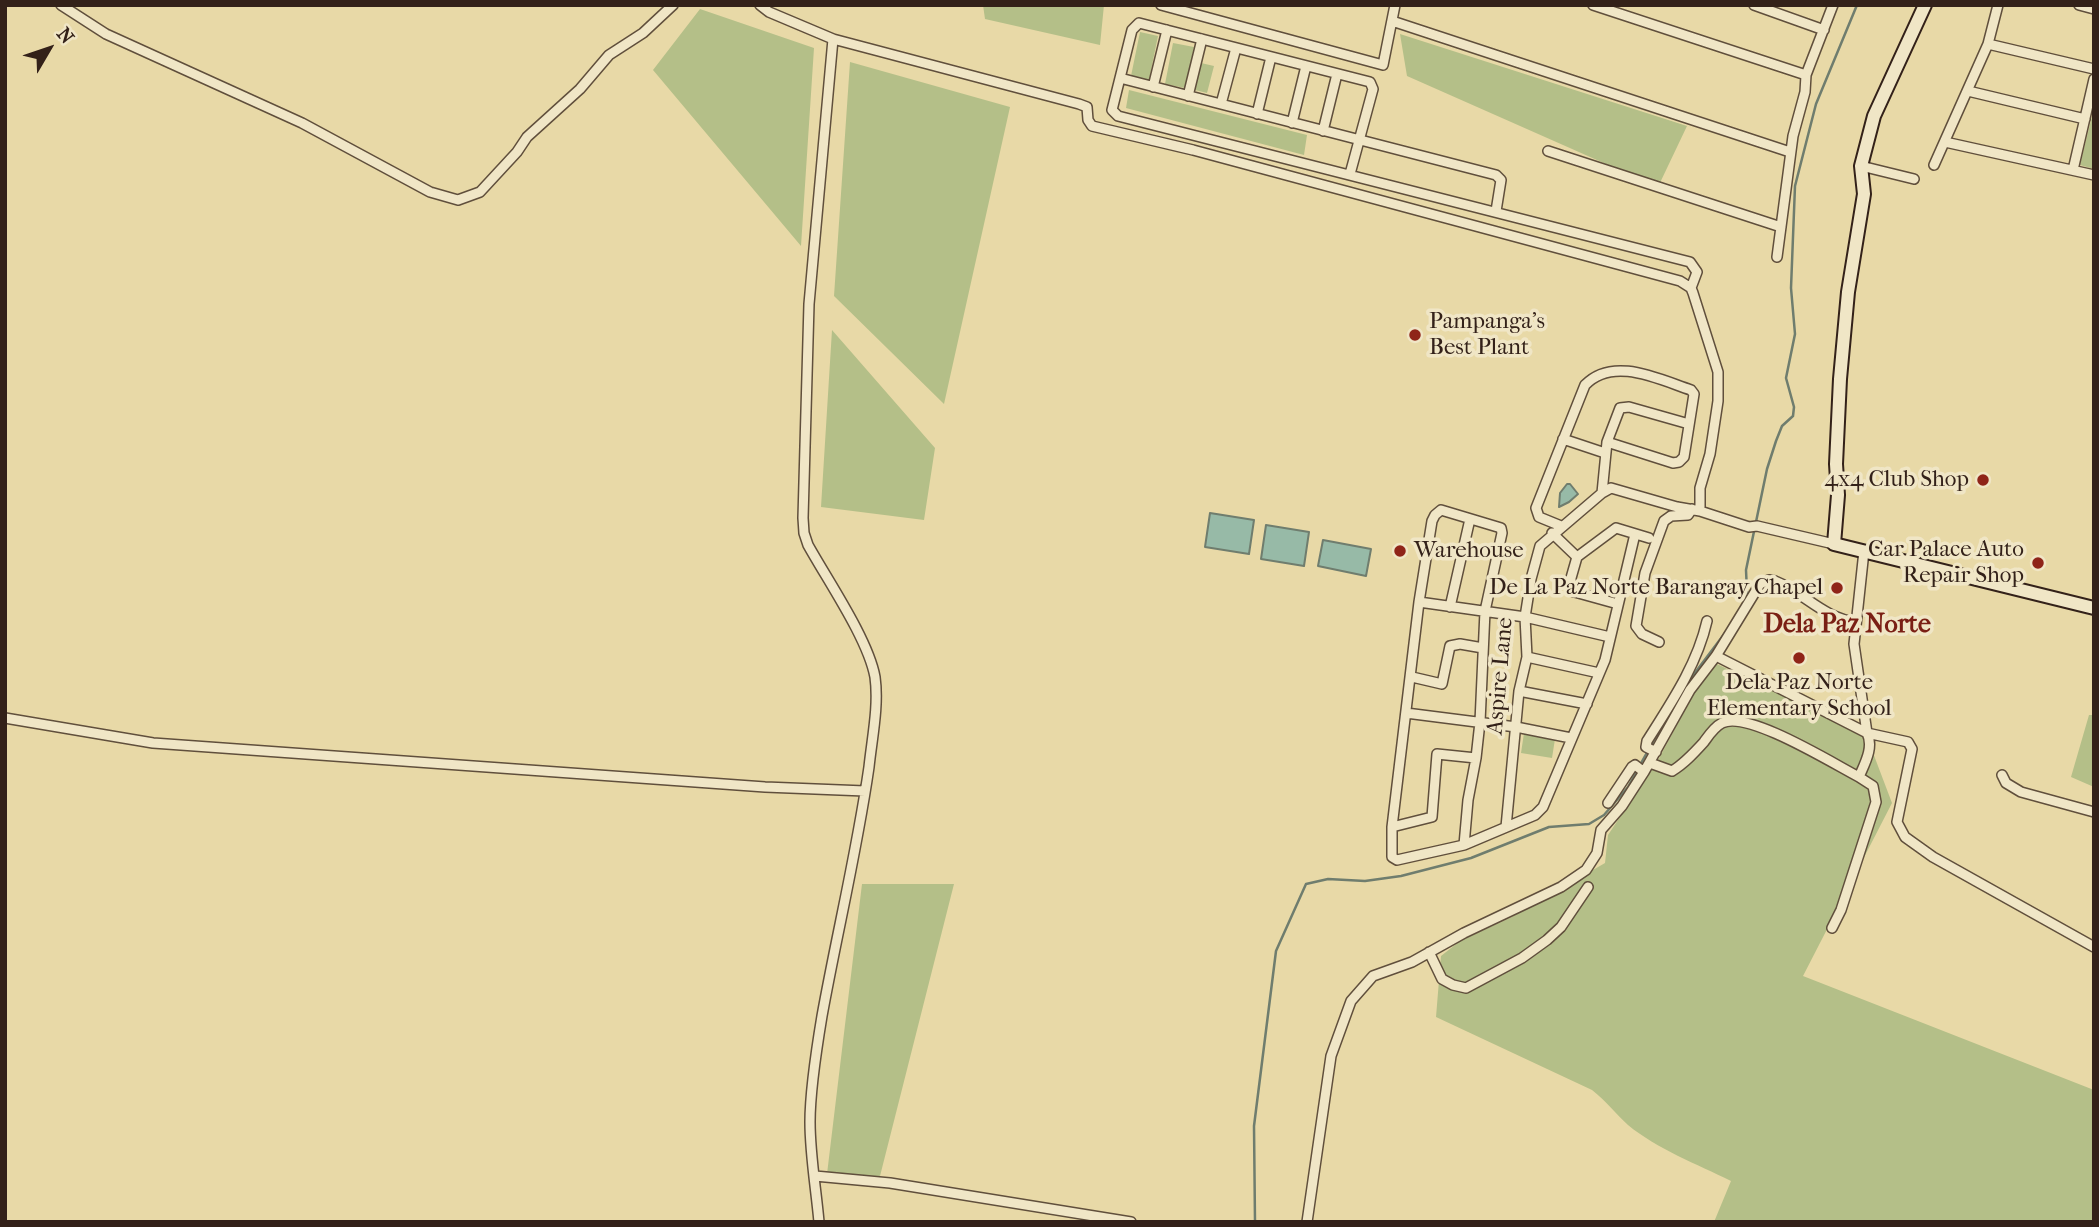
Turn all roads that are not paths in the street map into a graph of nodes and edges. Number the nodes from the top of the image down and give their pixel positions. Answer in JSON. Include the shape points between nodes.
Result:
{"nodes":[{"id":1,"x":61,"y":5,"type":"edge"},
{"id":2,"x":673,"y":5,"type":"edge"},
{"id":3,"x":1161,"y":5,"type":"edge"},
{"id":4,"x":1395,"y":5,"type":"edge"},
{"id":5,"x":1593,"y":5,"type":"edge"},
{"id":6,"x":1833,"y":5,"type":"edge"},
{"id":7,"x":1925,"y":5,"type":"edge"},
{"id":8,"x":1998,"y":5,"type":"edge"},
{"id":9,"x":2079,"y":5,"type":"edge"},
{"id":10,"x":758,"y":6,"type":"edge"},
{"id":11,"x":1758,"y":6,"type":"edge"},
{"id":12,"x":2094,"y":9,"type":"edge"},
{"id":13,"x":1392,"y":21,"type":"junction"},
{"id":14,"x":1167,"y":30,"type":"junction"},
{"id":15,"x":1824,"y":30,"type":"junction"},
{"id":16,"x":833,"y":39,"type":"junction"},
{"id":17,"x":1202,"y":39,"type":"junction"},
{"id":18,"x":1988,"y":44,"type":"junction"},
{"id":19,"x":1236,"y":48,"type":"junction"},
{"id":20,"x":1271,"y":57,"type":"junction"},
{"id":21,"x":1307,"y":66,"type":"junction"},
{"id":22,"x":2094,"y":69,"type":"edge"},
{"id":23,"x":1337,"y":74,"type":"junction"},
{"id":24,"x":1806,"y":75,"type":"junction"},
{"id":25,"x":1121,"y":78,"type":"junction"},
{"id":26,"x":2094,"y":79,"type":"edge"},
{"id":27,"x":1153,"y":87,"type":"junction"},
{"id":28,"x":1968,"y":92,"type":"junction"},
{"id":29,"x":1188,"y":96,"type":"junction"},
{"id":30,"x":1221,"y":104,"type":"junction"},
{"id":31,"x":1257,"y":114,"type":"junction"},
{"id":32,"x":2085,"y":119,"type":"junction"},
{"id":33,"x":1292,"y":123,"type":"junction"},
{"id":34,"x":1323,"y":131,"type":"junction"},
{"id":35,"x":1359,"y":140,"type":"junction"},
{"id":36,"x":1945,"y":142,"type":"junction"},
{"id":37,"x":1548,"y":151,"type":"dead end"},
{"id":38,"x":1790,"y":152,"type":"junction"},
{"id":39,"x":1934,"y":165,"type":"dead end"},
{"id":40,"x":1861,"y":166,"type":"junction"},
{"id":41,"x":2073,"y":170,"type":"junction"},
{"id":42,"x":1350,"y":174,"type":"junction"},
{"id":43,"x":2094,"y":175,"type":"edge"},
{"id":44,"x":1914,"y":178,"type":"dead end"},
{"id":45,"x":1496,"y":212,"type":"junction"},
{"id":46,"x":1781,"y":227,"type":"junction"},
{"id":47,"x":1777,"y":257,"type":"dead end"},
{"id":48,"x":1691,"y":288,"type":"junction"},
{"id":49,"x":1689,"y":424,"type":"junction"},
{"id":50,"x":1563,"y":439,"type":"junction"},
{"id":51,"x":1607,"y":442,"type":"junction"},
{"id":52,"x":1605,"y":453,"type":"junction"},
{"id":53,"x":1602,"y":493,"type":"junction"},
{"id":54,"x":1696,"y":510,"type":"junction"},
{"id":55,"x":1470,"y":519,"type":"junction"},
{"id":56,"x":1561,"y":526,"type":"junction"},
{"id":57,"x":1552,"y":533,"type":"junction"},
{"id":58,"x":1634,"y":534,"type":"junction"},
{"id":59,"x":1649,"y":538,"type":"dead end"},
{"id":60,"x":1835,"y":544,"type":"junction"},
{"id":61,"x":1864,"y":551,"type":"junction"},
{"id":62,"x":1577,"y":557,"type":"junction"},
{"id":63,"x":1419,"y":602,"type":"junction"},
{"id":64,"x":1618,"y":604,"type":"junction"},
{"id":65,"x":1450,"y":607,"type":"junction"},
{"id":66,"x":2094,"y":608,"type":"edge"},
{"id":67,"x":1485,"y":611,"type":"junction"},
{"id":68,"x":1525,"y":617,"type":"junction"},
{"id":69,"x":1707,"y":621,"type":"dead end"},
{"id":70,"x":1856,"y":621,"type":"junction"},
{"id":71,"x":1610,"y":637,"type":"junction"},
{"id":72,"x":1659,"y":642,"type":"dead end"},
{"id":73,"x":1483,"y":648,"type":"junction"},
{"id":74,"x":1716,"y":656,"type":"junction"},
{"id":75,"x":1527,"y":657,"type":"junction"},
{"id":76,"x":1599,"y":673,"type":"junction"},
{"id":77,"x":1412,"y":677,"type":"junction"},
{"id":78,"x":1519,"y":691,"type":"junction"},
{"id":79,"x":1587,"y":704,"type":"junction"},
{"id":80,"x":1406,"y":713,"type":"junction"},
{"id":81,"x":5,"y":718,"type":"edge"},
{"id":82,"x":1480,"y":722,"type":"junction"},
{"id":83,"x":1516,"y":727,"type":"junction"},
{"id":84,"x":1867,"y":733,"type":"junction"},
{"id":85,"x":1571,"y":738,"type":"junction"},
{"id":86,"x":1651,"y":750,"type":"junction"},
{"id":87,"x":1476,"y":758,"type":"junction"},
{"id":88,"x":1643,"y":768,"type":"junction"},
{"id":89,"x":2003,"y":775,"type":"dead end"},
{"id":90,"x":1859,"y":777,"type":"junction"},
{"id":91,"x":865,"y":791,"type":"junction"},
{"id":92,"x":1622,"y":793,"type":"junction"},
{"id":93,"x":1608,"y":803,"type":"dead end"},
{"id":94,"x":2094,"y":812,"type":"edge"},
{"id":95,"x":1392,"y":827,"type":"junction"},
{"id":96,"x":1506,"y":827,"type":"junction"},
{"id":97,"x":1464,"y":845,"type":"junction"},
{"id":98,"x":1588,"y":887,"type":"dead end"},
{"id":99,"x":1832,"y":928,"type":"dead end"},
{"id":100,"x":2094,"y":947,"type":"edge"},
{"id":101,"x":1429,"y":953,"type":"junction"},
{"id":102,"x":815,"y":1176,"type":"junction"},
{"id":103,"x":819,"y":1222,"type":"edge"},
{"id":104,"x":1131,"y":1222,"type":"edge"},
{"id":105,"x":1307,"y":1222,"type":"edge"}],
"edges":[{"from":1,"to":2,"type":"street","via":[[106,34],[302,122],[430,192],[458,200],[480,192],[608,55],[643,33]]},
{"from":3,"to":13,"type":"street","via":[[1383,65]]},
{"from":4,"to":13,"type":"street"},
{"from":5,"to":24,"type":"street"},
{"from":6,"to":15,"type":"street"},
{"from":7,"to":40,"type":"street","via":[[1874,116]]},
{"from":8,"to":18,"type":"street"},
{"from":9,"to":12,"type":"street"},
{"from":10,"to":16,"type":"street"},
{"from":11,"to":15,"type":"street"},
{"from":13,"to":38,"type":"street"},
{"from":14,"to":17,"type":"street"},
{"from":14,"to":25,"type":"street","via":[[1136,24]]},
{"from":14,"to":27,"type":"street"},
{"from":15,"to":24,"type":"street"},
{"from":16,"to":48,"type":"street","via":[[1079,104],[1087,107],[1092,127],[1193,150],[1680,281]]},
{"from":16,"to":91,"type":"street","via":[[809,304],[803,519],[808,545],[870,657],[875,678]]},
{"from":17,"to":19,"type":"street"},
{"from":17,"to":29,"type":"street"},
{"from":18,"to":22,"type":"street"},
{"from":18,"to":28,"type":"street"},
{"from":19,"to":20,"type":"street"},
{"from":19,"to":30,"type":"street"},
{"from":20,"to":21,"type":"street"},
{"from":20,"to":31,"type":"street"},
{"from":21,"to":23,"type":"street"},
{"from":21,"to":33,"type":"street"},
{"from":23,"to":34,"type":"street"},
{"from":23,"to":35,"type":"street","via":[[1370,82],[1373,89]]},
{"from":24,"to":38,"type":"street"},
{"from":25,"to":27,"type":"street"},
{"from":25,"to":42,"type":"street","via":[[1112,110],[1118,116]]},
{"from":26,"to":32,"type":"street"},
{"from":27,"to":29,"type":"street"},
{"from":28,"to":32,"type":"street"},
{"from":28,"to":36,"type":"street"},
{"from":29,"to":30,"type":"street"},
{"from":30,"to":31,"type":"street"},
{"from":31,"to":33,"type":"street"},
{"from":32,"to":41,"type":"street"},
{"from":33,"to":34,"type":"street"},
{"from":34,"to":35,"type":"street"},
{"from":35,"to":42,"type":"street"},
{"from":35,"to":45,"type":"street","via":[[1496,175],[1502,186]]},
{"from":36,"to":39,"type":"street"},
{"from":36,"to":41,"type":"street"},
{"from":37,"to":46,"type":"street"},
{"from":38,"to":46,"type":"street"},
{"from":40,"to":44,"type":"street"},
{"from":40,"to":60,"type":"street","via":[[1864,194],[1840,379]]},
{"from":41,"to":43,"type":"street"},
{"from":42,"to":45,"type":"street"},
{"from":45,"to":48,"type":"street","via":[[1690,262],[1697,272]]},
{"from":46,"to":47,"type":"street"},
{"from":48,"to":54,"type":"street","via":[[1718,372],[1710,454]]},
{"from":49,"to":50,"type":"street","via":[[1691,390],[1625,370],[1595,375],[1585,385]]},
{"from":49,"to":51,"type":"street","via":[[1620,408]]},
{"from":49,"to":51,"type":"street","via":[[1684,457],[1679,462]]},
{"from":50,"to":52,"type":"street"},
{"from":50,"to":56,"type":"street","via":[[1536,508],[1538,517]]},
{"from":51,"to":52,"type":"street"},
{"from":52,"to":53,"type":"street"},
{"from":53,"to":54,"type":"street","via":[[1618,488]]},
{"from":53,"to":56,"type":"street","name":"Aspire Lane"},
{"from":54,"to":60,"type":"street"},
{"from":54,"to":72,"type":"street","via":[[1664,521],[1645,573],[1636,626],[1642,635]]},
{"from":55,"to":63,"type":"street","via":[[1441,510],[1434,515]]},
{"from":55,"to":65,"type":"street"},
{"from":55,"to":67,"type":"street","via":[[1501,528],[1502,533]]},
{"from":56,"to":57,"type":"street","name":"Aspire Lane"},
{"from":57,"to":62,"type":"street"},
{"from":57,"to":68,"type":"street","name":"Aspire Lane","via":[[1540,546]]},
{"from":58,"to":59,"type":"street"},
{"from":58,"to":62,"type":"street","via":[[1616,528]]},
{"from":58,"to":64,"type":"street"},
{"from":60,"to":61,"type":"street"},
{"from":61,"to":66,"type":"street"},
{"from":61,"to":70,"type":"street"},
{"from":62,"to":64,"type":"street","via":[[1572,591]]},
{"from":63,"to":65,"type":"street"},
{"from":63,"to":77,"type":"street"},
{"from":64,"to":71,"type":"street"},
{"from":65,"to":67,"type":"street"},
{"from":67,"to":68,"type":"street"},
{"from":67,"to":73,"type":"street"},
{"from":68,"to":71,"type":"street"},
{"from":68,"to":75,"type":"street","name":"Aspire Lane"},
{"from":69,"to":86,"type":"street","via":[[1696,657],[1647,741]]},
{"from":70,"to":74,"type":"street","via":[[1826,614],[1769,580],[1760,584]]},
{"from":70,"to":84,"type":"street","via":[[1854,644]]},
{"from":71,"to":76,"type":"street"},
{"from":73,"to":77,"type":"street","via":[[1450,646],[1442,684]]},
{"from":73,"to":82,"type":"street"},
{"from":74,"to":84,"type":"street"},
{"from":74,"to":86,"type":"street"},
{"from":75,"to":76,"type":"street"},
{"from":75,"to":78,"type":"street","name":"Aspire Lane"},
{"from":76,"to":79,"type":"street"},
{"from":77,"to":80,"type":"street"},
{"from":78,"to":79,"type":"street"},
{"from":78,"to":83,"type":"street","name":"Aspire Lane"},
{"from":79,"to":85,"type":"street"},
{"from":80,"to":82,"type":"street"},
{"from":80,"to":95,"type":"street"},
{"from":81,"to":91,"type":"street","via":[[152,743]]},
{"from":82,"to":83,"type":"street"},
{"from":82,"to":87,"type":"street"},
{"from":83,"to":85,"type":"street"},
{"from":83,"to":96,"type":"street","name":"Aspire Lane"},
{"from":84,"to":90,"type":"street","via":[[1870,748]]},
{"from":84,"to":100,"type":"street","via":[[1908,742],[1912,749],[1897,822],[1905,837]]},
{"from":85,"to":96,"type":"street","via":[[1543,807]]},
{"from":86,"to":88,"type":"street"},
{"from":87,"to":95,"type":"street","via":[[1437,754],[1432,817]]},
{"from":87,"to":97,"type":"street"},
{"from":88,"to":90,"type":"street","via":[[1672,771],[1716,727],[1735,720],[1755,724]]},
{"from":88,"to":92,"type":"street"},
{"from":89,"to":94,"type":"street","via":[[2006,783],[2021,792]]},
{"from":90,"to":99,"type":"street","via":[[1873,786],[1876,802]]},
{"from":91,"to":102,"type":"street","via":[[821,1019],[810,1119]]},
{"from":92,"to":93,"type":"street"},
{"from":92,"to":101,"type":"street","via":[[1601,830],[1594,860],[1577,877]]},
{"from":95,"to":97,"type":"street","via":[[1394,860]]},
{"from":96,"to":97,"type":"street"},
{"from":98,"to":101,"type":"street","via":[[1548,940],[1466,988],[1442,979]]},
{"from":101,"to":105,"type":"street","via":[[1373,976],[1351,1002],[1331,1056]]},
{"from":102,"to":103,"type":"street"},
{"from":102,"to":104,"type":"street","via":[[890,1183]]}]}
